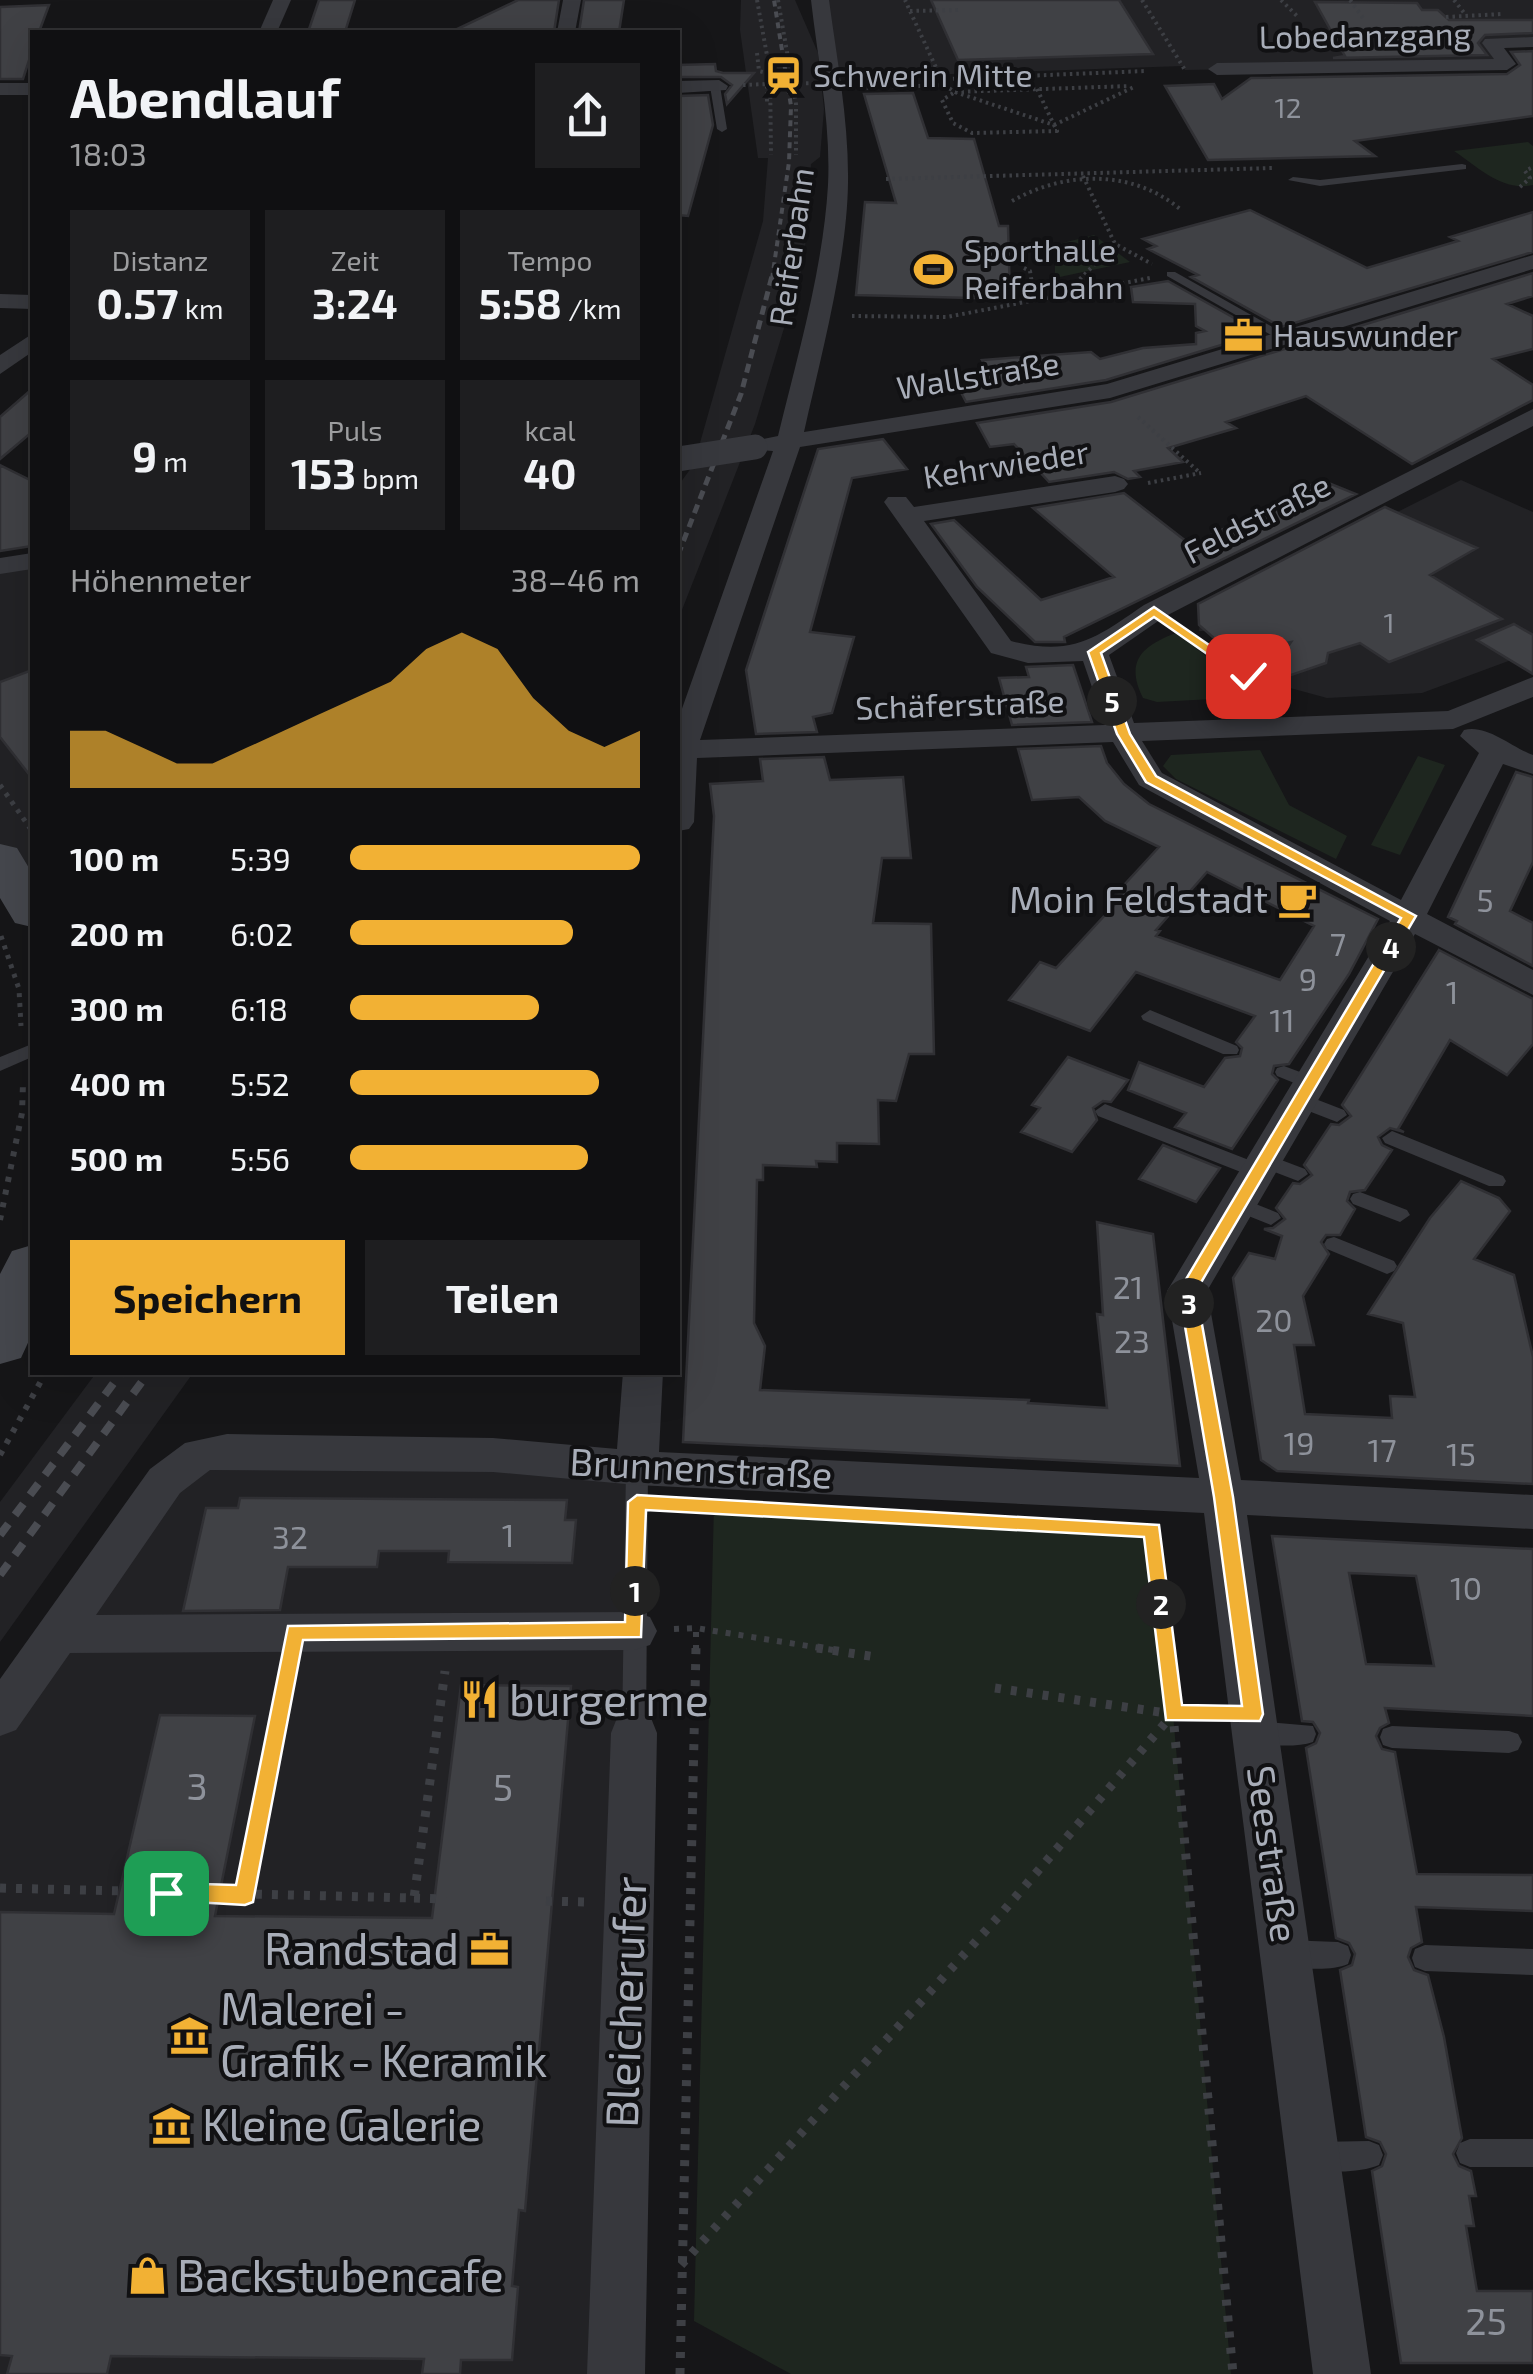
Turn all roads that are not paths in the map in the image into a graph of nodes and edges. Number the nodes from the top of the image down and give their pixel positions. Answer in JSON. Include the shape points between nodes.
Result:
{"nodes":[{"id":1,"x":282,"y":0,"type":"edge"},
{"id":2,"x":572,"y":0,"type":"edge"},
{"id":3,"x":820,"y":0,"type":"edge"},
{"id":4,"x":269,"y":30,"type":"edge"},
{"id":5,"x":566,"y":30,"type":"edge"},
{"id":6,"x":1533,"y":42,"type":"edge"},
{"id":7,"x":1216,"y":68,"type":"dead end"},
{"id":8,"x":680,"y":86,"type":"edge"},
{"id":9,"x":717,"y":86,"type":"joint"},
{"id":10,"x":0,"y":89,"type":"edge"},
{"id":11,"x":30,"y":89,"type":"edge"},
{"id":12,"x":722,"y":129,"type":"dead end"},
{"id":13,"x":1462,"y":167,"type":"dead end"},
{"id":14,"x":1293,"y":180,"type":"dead end"},
{"id":15,"x":1533,"y":262,"type":"edge"},
{"id":16,"x":1171,"y":274,"type":"road end"},
{"id":17,"x":0,"y":302,"type":"edge"},
{"id":18,"x":30,"y":302,"type":"edge"},
{"id":19,"x":1284,"y":337,"type":"junction"},
{"id":20,"x":30,"y":343,"type":"edge"},
{"id":21,"x":0,"y":367,"type":"edge"},
{"id":22,"x":1533,"y":416,"type":"edge"},
{"id":23,"x":789,"y":442,"type":"junction"},
{"id":24,"x":680,"y":459,"type":"edge"},
{"id":25,"x":1115,"y":484,"type":"dead end"},
{"id":26,"x":30,"y":561,"type":"edge"},
{"id":27,"x":0,"y":566,"type":"edge"},
{"id":28,"x":1094,"y":652,"type":"junction"},
{"id":29,"x":1533,"y":686,"type":"edge"},
{"id":30,"x":1453,"y":720,"type":"junction"},
{"id":31,"x":1123,"y":734,"type":"junction"},
{"id":32,"x":682,"y":750,"type":"junction"},
{"id":33,"x":1495,"y":751,"type":"junction"},
{"id":34,"x":1533,"y":765,"type":"edge"},
{"id":35,"x":680,"y":786,"type":"edge"},
{"id":36,"x":0,"y":858,"type":"edge"},
{"id":37,"x":30,"y":909,"type":"edge"},
{"id":38,"x":1409,"y":916,"type":"junction"},
{"id":39,"x":1533,"y":984,"type":"edge"},
{"id":40,"x":1150,"y":1016,"type":"dead end"},
{"id":41,"x":1230,"y":1050,"type":"dead end"},
{"id":42,"x":30,"y":1051,"type":"edge"},
{"id":43,"x":0,"y":1065,"type":"edge"},
{"id":44,"x":1298,"y":1085,"type":"junction"},
{"id":45,"x":1106,"y":1111,"type":"dead end"},
{"id":46,"x":1337,"y":1115,"type":"dead end"},
{"id":47,"x":1392,"y":1138,"type":"dead end"},
{"id":48,"x":1273,"y":1168,"type":"junction"},
{"id":49,"x":1496,"y":1181,"type":"dead end"},
{"id":50,"x":1360,"y":1199,"type":"dead end"},
{"id":51,"x":1400,"y":1215,"type":"dead end"},
{"id":52,"x":1334,"y":1244,"type":"dead end"},
{"id":53,"x":1388,"y":1266,"type":"dead end"},
{"id":54,"x":30,"y":1271,"type":"edge"},
{"id":55,"x":0,"y":1342,"type":"edge"},
{"id":56,"x":643,"y":1375,"type":"edge"},
{"id":57,"x":636,"y":1468,"type":"junction"},
{"id":58,"x":1223,"y":1497,"type":"junction"},
{"id":59,"x":1533,"y":1512,"type":"edge"},
{"id":60,"x":634,"y":1631,"type":"junction"},
{"id":61,"x":58,"y":1634,"type":"junction"},
{"id":62,"x":0,"y":1716,"type":"edge"},
{"id":63,"x":634,"y":1733,"type":"joint"},
{"id":64,"x":1392,"y":1737,"type":"dead end"},
{"id":65,"x":1509,"y":1742,"type":"dead end"},
{"id":66,"x":1285,"y":1953,"type":"junction"},
{"id":67,"x":1338,"y":1955,"type":"dead end"},
{"id":68,"x":1425,"y":1958,"type":"dead end"},
{"id":69,"x":1533,"y":1962,"type":"edge"},
{"id":70,"x":1533,"y":2153,"type":"edge"},
{"id":71,"x":1470,"y":2154,"type":"dead end"},
{"id":72,"x":1369,"y":2155,"type":"dead end"},
{"id":73,"x":1313,"y":2156,"type":"junction"},
{"id":74,"x":616,"y":2374,"type":"edge"},
{"id":75,"x":1342,"y":2374,"type":"edge"}],
"edges":[{"from":1,"to":4,"type":"street"},
{"from":2,"to":5,"type":"street"},
{"from":3,"to":23,"type":"street","name":"Reiferbahn","via":[[838,188],[820,315]]},
{"from":6,"to":7,"type":"street","name":"Lobedanzgang","via":[[1491,43],[1507,64]]},
{"from":8,"to":9,"type":"street"},
{"from":9,"to":12,"type":"lane"},
{"from":10,"to":11,"type":"street"},
{"from":13,"to":14,"type":"lane"},
{"from":15,"to":19,"type":"street","name":"Wallstraße"},
{"from":16,"to":19,"type":"lane"},
{"from":17,"to":18,"type":"street"},
{"from":19,"to":23,"type":"street","name":"Wallstraße","via":[[1110,391]]},
{"from":20,"to":21,"type":"street"},
{"from":22,"to":28,"type":"street","name":"Feldstraße","via":[[1154,611]]},
{"from":23,"to":24,"type":"street","name":"Wallstraße","bridge":true},
{"from":23,"to":32,"type":"street","name":"Reiferbahn"},
{"from":25,"to":28,"type":"street","name":"Kehrwieder","via":[[902,509],[1002,647],[1028,654]]},
{"from":26,"to":27,"type":"street"},
{"from":28,"to":31,"type":"street"},
{"from":29,"to":30,"type":"street","name":"Schäferstraße"},
{"from":30,"to":31,"type":"street","name":"Schäferstraße"},
{"from":30,"to":33,"type":"street"},
{"from":31,"to":32,"type":"street","name":"Schäferstraße"},
{"from":31,"to":38,"type":"street","via":[[1150,779]]},
{"from":32,"to":35,"type":"street","name":"Reiferbahn"},
{"from":33,"to":34,"type":"street"},
{"from":33,"to":38,"type":"street","name":"Seestraße"},
{"from":36,"to":37,"type":"street"},
{"from":38,"to":39,"type":"street"},
{"from":38,"to":44,"type":"street","name":"Seestraße"},
{"from":40,"to":41,"type":"lane"},
{"from":42,"to":43,"type":"lane"},
{"from":44,"to":46,"type":"lane"},
{"from":44,"to":48,"type":"street","name":"Seestraße"},
{"from":45,"to":48,"type":"lane"},
{"from":47,"to":49,"type":"lane"},
{"from":48,"to":58,"type":"street","name":"Seestraße","via":[[1254,1211],[1187,1291]]},
{"from":50,"to":51,"type":"lane"},
{"from":52,"to":53,"type":"lane"},
{"from":54,"to":55,"type":"street"},
{"from":56,"to":57,"type":"street"},
{"from":57,"to":58,"type":"street","name":"Brunnenstraße"},
{"from":57,"to":60,"type":"lane","name":"Bleicherufer"},
{"from":57,"to":61,"type":"street","name":"Brunnenstraße","via":[[494,1456],[200,1456],[165,1481]]},
{"from":58,"to":59,"type":"street","name":"Brunnenstraße"},
{"from":58,"to":66,"type":"street","name":"Seestraße","via":[[1271,1727]]},
{"from":60,"to":61,"type":"street"},
{"from":60,"to":63,"type":"lane","name":"Bleicherufer"},
{"from":61,"to":62,"type":"street","name":"Brunnenstraße"},
{"from":63,"to":74,"type":"street","name":"Bleicherufer"},
{"from":64,"to":65,"type":"lane"},
{"from":66,"to":67,"type":"lane"},
{"from":66,"to":73,"type":"street","name":"Seestraße"},
{"from":68,"to":69,"type":"lane"},
{"from":70,"to":71,"type":"lane"},
{"from":72,"to":73,"type":"lane"},
{"from":73,"to":75,"type":"street","name":"Seestraße"}]}
